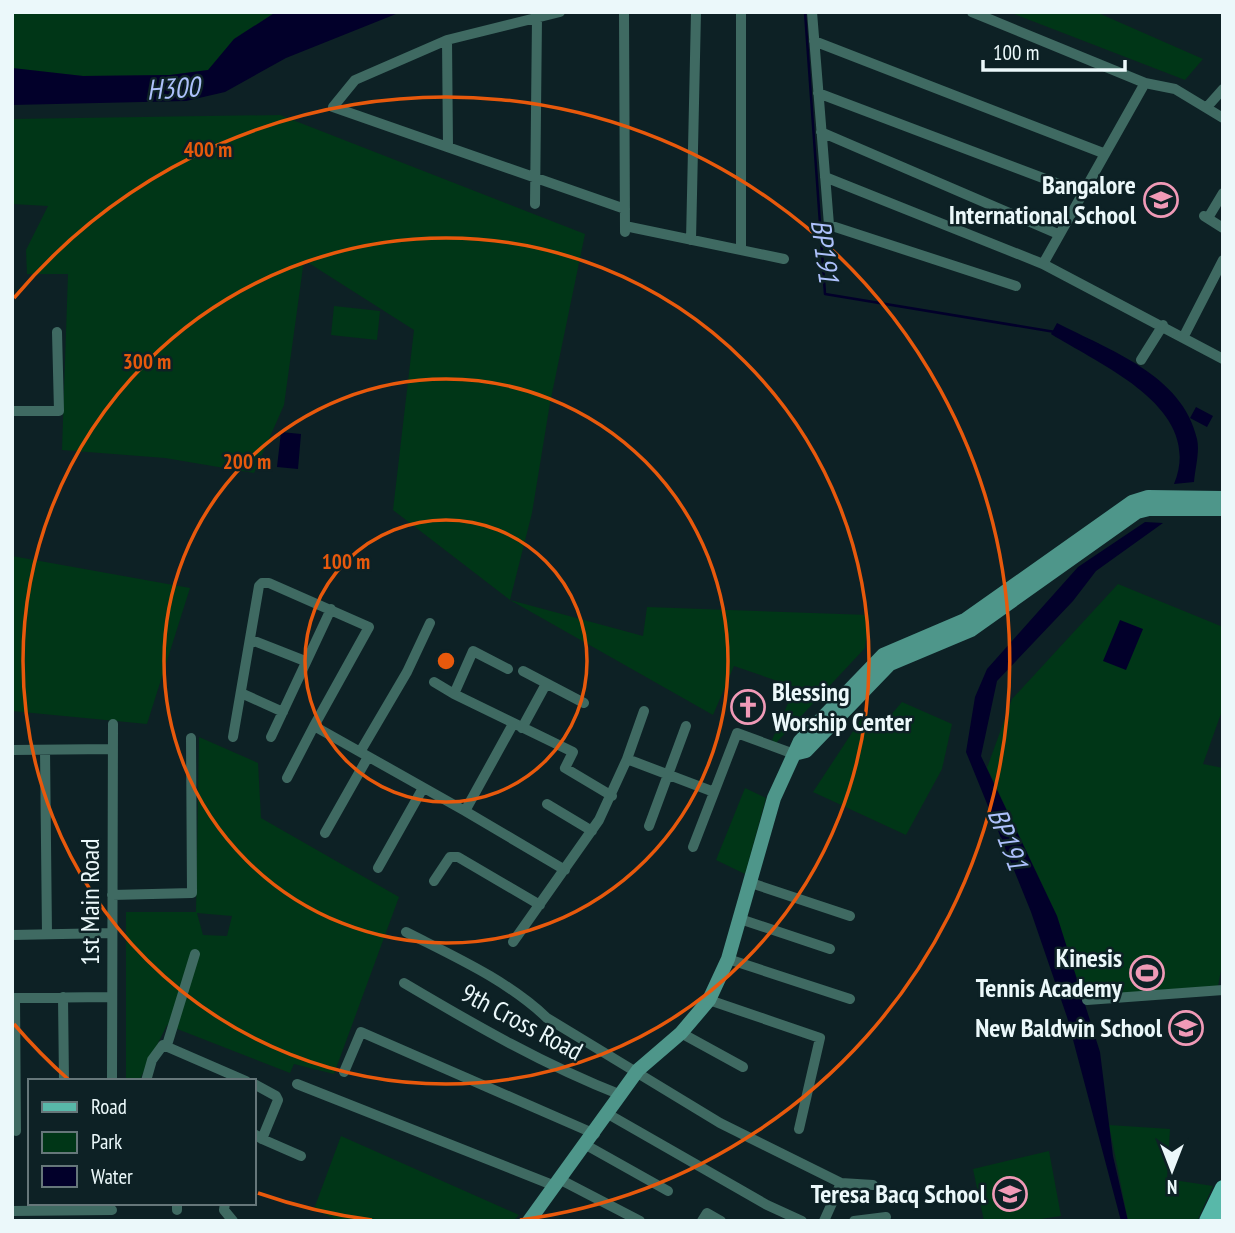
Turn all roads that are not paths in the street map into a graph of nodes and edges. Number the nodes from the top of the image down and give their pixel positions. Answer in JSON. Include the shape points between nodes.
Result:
{"nodes":[{"id":1,"x":560,"y":12,"type":"edge"},
{"id":2,"x":624,"y":12,"type":"edge"},
{"id":3,"x":696,"y":12,"type":"edge"},
{"id":4,"x":741,"y":12,"type":"edge"},
{"id":5,"x":812,"y":12,"type":"edge"},
{"id":6,"x":972,"y":12,"type":"edge"},
{"id":7,"x":537,"y":18,"type":"junction"},
{"id":8,"x":447,"y":40,"type":"junction"},
{"id":9,"x":814,"y":41,"type":"junction"},
{"id":10,"x":1144,"y":83,"type":"junction"},
{"id":11,"x":1223,"y":89,"type":"edge"},
{"id":12,"x":818,"y":93,"type":"junction"},
{"id":13,"x":1208,"y":107,"type":"junction"},
{"id":14,"x":1223,"y":118,"type":"edge"},
{"id":15,"x":821,"y":132,"type":"junction"},
{"id":16,"x":448,"y":147,"type":"junction"},
{"id":17,"x":1103,"y":153,"type":"junction"},
{"id":18,"x":825,"y":177,"type":"junction"},
{"id":19,"x":536,"y":178,"type":"junction"},
{"id":20,"x":1080,"y":192,"type":"junction"},
{"id":21,"x":1223,"y":193,"type":"edge"},
{"id":22,"x":535,"y":204,"type":"dead end"},
{"id":23,"x":625,"y":209,"type":"junction"},
{"id":24,"x":1223,"y":228,"type":"edge"},
{"id":25,"x":1058,"y":234,"type":"junction"},
{"id":26,"x":691,"y":240,"type":"junction"},
{"id":27,"x":741,"y":250,"type":"junction"},
{"id":28,"x":784,"y":259,"type":"dead end"},
{"id":29,"x":1223,"y":260,"type":"edge"},
{"id":30,"x":1043,"y":264,"type":"junction"},
{"id":31,"x":1016,"y":286,"type":"dead end"},
{"id":32,"x":1163,"y":325,"type":"junction"},
{"id":33,"x":57,"y":332,"type":"dead end"},
{"id":34,"x":1184,"y":336,"type":"junction"},
{"id":35,"x":1223,"y":359,"type":"edge"},
{"id":36,"x":1141,"y":360,"type":"dead end"},
{"id":37,"x":12,"y":411,"type":"edge"},
{"id":38,"x":1223,"y":498,"type":"edge"},
{"id":39,"x":1170,"y":504,"type":"junction"},
{"id":40,"x":1223,"y":509,"type":"edge"},
{"id":41,"x":331,"y":609,"type":"junction"},
{"id":42,"x":430,"y":623,"type":"dead end"},
{"id":43,"x":479,"y":639,"type":"dead end"},
{"id":44,"x":252,"y":640,"type":"junction"},
{"id":45,"x":473,"y":651,"type":"junction"},
{"id":46,"x":305,"y":661,"type":"junction"},
{"id":47,"x":508,"y":668,"type":"dead end"},
{"id":48,"x":523,"y":671,"type":"dead end"},
{"id":49,"x":434,"y":682,"type":"dead end"},
{"id":50,"x":546,"y":684,"type":"junction"},
{"id":51,"x":241,"y":693,"type":"junction"},
{"id":52,"x":454,"y":694,"type":"junction"},
{"id":53,"x":584,"y":703,"type":"dead end"},
{"id":54,"x":644,"y":711,"type":"dead end"},
{"id":55,"x":283,"y":712,"type":"junction"},
{"id":56,"x":113,"y":724,"type":"dead end"},
{"id":57,"x":314,"y":726,"type":"junction"},
{"id":58,"x":517,"y":726,"type":"junction"},
{"id":59,"x":686,"y":726,"type":"dead end"},
{"id":60,"x":233,"y":737,"type":"dead end"},
{"id":61,"x":271,"y":737,"type":"dead end"},
{"id":62,"x":191,"y":738,"type":"dead end"},
{"id":63,"x":12,"y":750,"type":"edge"},
{"id":64,"x":45,"y":750,"type":"junction"},
{"id":65,"x":113,"y":750,"type":"junction"},
{"id":66,"x":794,"y":754,"type":"junction"},
{"id":67,"x":364,"y":755,"type":"junction"},
{"id":68,"x":628,"y":759,"type":"junction"},
{"id":69,"x":668,"y":774,"type":"junction"},
{"id":70,"x":287,"y":778,"type":"dead end"},
{"id":71,"x":424,"y":788,"type":"junction"},
{"id":72,"x":714,"y":792,"type":"junction"},
{"id":73,"x":612,"y":796,"type":"junction"},
{"id":74,"x":547,"y":804,"type":"dead end"},
{"id":75,"x":465,"y":811,"type":"junction"},
{"id":76,"x":649,"y":826,"type":"dead end"},
{"id":77,"x":592,"y":831,"type":"junction"},
{"id":78,"x":326,"y":833,"type":"dead end"},
{"id":79,"x":692,"y":847,"type":"dead end"},
{"id":80,"x":377,"y":868,"type":"dead end"},
{"id":81,"x":565,"y":870,"type":"junction"},
{"id":82,"x":434,"y":881,"type":"dead end"},
{"id":83,"x":751,"y":883,"type":"junction"},
{"id":84,"x":112,"y":895,"type":"junction"},
{"id":85,"x":540,"y":905,"type":"junction"},
{"id":86,"x":850,"y":916,"type":"dead end"},
{"id":87,"x":740,"y":919,"type":"junction"},
{"id":88,"x":407,"y":932,"type":"dead end"},
{"id":89,"x":112,"y":933,"type":"junction"},
{"id":90,"x":47,"y":934,"type":"junction"},
{"id":91,"x":12,"y":935,"type":"edge"},
{"id":92,"x":513,"y":942,"type":"dead end"},
{"id":93,"x":830,"y":949,"type":"dead end"},
{"id":94,"x":195,"y":954,"type":"dead end"},
{"id":95,"x":728,"y":959,"type":"junction"},
{"id":96,"x":404,"y":983,"type":"dead end"},
{"id":97,"x":1223,"y":990,"type":"edge"},
{"id":98,"x":63,"y":997,"type":"junction"},
{"id":99,"x":112,"y":997,"type":"junction"},
{"id":100,"x":14,"y":998,"type":"edge"},
{"id":101,"x":850,"y":999,"type":"dead end"},
{"id":102,"x":709,"y":1000,"type":"junction"},
{"id":103,"x":1087,"y":1000,"type":"dead end"},
{"id":104,"x":681,"y":1033,"type":"junction"},
{"id":105,"x":167,"y":1045,"type":"junction"},
{"id":106,"x":743,"y":1067,"type":"dead end"},
{"id":107,"x":638,"y":1070,"type":"junction"},
{"id":108,"x":344,"y":1072,"type":"dead end"},
{"id":109,"x":64,"y":1079,"type":"edge"},
{"id":110,"x":112,"y":1079,"type":"edge"},
{"id":111,"x":147,"y":1079,"type":"edge"},
{"id":112,"x":242,"y":1079,"type":"edge"},
{"id":113,"x":297,"y":1084,"type":"dead end"},
{"id":114,"x":256,"y":1085,"type":"edge"},
{"id":115,"x":621,"y":1095,"type":"junction"},
{"id":116,"x":608,"y":1114,"type":"junction"},
{"id":117,"x":799,"y":1129,"type":"dead end"},
{"id":118,"x":14,"y":1131,"type":"edge"},
{"id":119,"x":258,"y":1136,"type":"edge"},
{"id":120,"x":591,"y":1139,"type":"junction"},
{"id":121,"x":301,"y":1156,"type":"dead end"},
{"id":122,"x":558,"y":1183,"type":"junction"},
{"id":123,"x":841,"y":1183,"type":"junction"},
{"id":124,"x":873,"y":1185,"type":"dead end"},
{"id":125,"x":1223,"y":1188,"type":"edge"},
{"id":126,"x":668,"y":1191,"type":"dead end"},
{"id":127,"x":225,"y":1205,"type":"edge"},
{"id":128,"x":12,"y":1211,"type":"edge"},
{"id":129,"x":112,"y":1211,"type":"edge"},
{"id":130,"x":80,"y":1216,"type":"edge"},
{"id":131,"x":887,"y":1217,"type":"dead end"},
{"id":132,"x":233,"y":1221,"type":"edge"},
{"id":133,"x":529,"y":1221,"type":"edge"},
{"id":134,"x":640,"y":1221,"type":"edge"},
{"id":135,"x":702,"y":1221,"type":"edge"},
{"id":136,"x":721,"y":1221,"type":"edge"},
{"id":137,"x":802,"y":1221,"type":"edge"},
{"id":138,"x":824,"y":1221,"type":"edge"},
{"id":139,"x":854,"y":1221,"type":"edge"},
{"id":140,"x":1207,"y":1221,"type":"edge"}],
"edges":[{"from":1,"to":7,"type":"street"},
{"from":2,"to":23,"type":"street"},
{"from":3,"to":26,"type":"street"},
{"from":4,"to":27,"type":"street"},
{"from":5,"to":9,"type":"street"},
{"from":6,"to":10,"type":"street"},
{"from":7,"to":8,"type":"street"},
{"from":7,"to":19,"type":"street"},
{"from":8,"to":16,"type":"street"},
{"from":8,"to":16,"type":"street","via":[[355,80],[333,107]]},
{"from":9,"to":12,"type":"street"},
{"from":9,"to":17,"type":"street"},
{"from":10,"to":13,"type":"street","via":[[1167,85]]},
{"from":10,"to":17,"type":"street"},
{"from":11,"to":13,"type":"street"},
{"from":12,"to":15,"type":"street"},
{"from":12,"to":20,"type":"street"},
{"from":13,"to":14,"type":"street"},
{"from":15,"to":18,"type":"street"},
{"from":15,"to":25,"type":"street"},
{"from":16,"to":19,"type":"street"},
{"from":17,"to":20,"type":"street"},
{"from":18,"to":30,"type":"street"},
{"from":18,"to":31,"type":"street","via":[[829,225]]},
{"from":19,"to":22,"type":"street"},
{"from":19,"to":23,"type":"street"},
{"from":20,"to":25,"type":"street"},
{"from":21,"to":24,"type":"street","via":[[1206,217]]},
{"from":23,"to":26,"type":"street","via":[[625,229]]},
{"from":25,"to":30,"type":"street"},
{"from":26,"to":27,"type":"street"},
{"from":27,"to":28,"type":"street"},
{"from":29,"to":34,"type":"street"},
{"from":30,"to":32,"type":"street"},
{"from":32,"to":34,"type":"street"},
{"from":32,"to":36,"type":"street"},
{"from":33,"to":37,"type":"street","via":[[58,411]]},
{"from":34,"to":35,"type":"street"},
{"from":38,"to":39,"type":"main road"},
{"from":39,"to":40,"type":"main road"},
{"from":39,"to":66,"type":"main road","via":[[1137,512],[971,630],[890,664],[806,751]]},
{"from":41,"to":44,"type":"street","via":[[262,583]]},
{"from":41,"to":46,"type":"street"},
{"from":41,"to":57,"type":"street","via":[[369,627]]},
{"from":42,"to":67,"type":"street"},
{"from":43,"to":45,"type":"street"},
{"from":44,"to":46,"type":"street"},
{"from":44,"to":51,"type":"street"},
{"from":45,"to":47,"type":"street"},
{"from":45,"to":52,"type":"street"},
{"from":46,"to":55,"type":"street"},
{"from":48,"to":50,"type":"street"},
{"from":49,"to":52,"type":"street"},
{"from":50,"to":53,"type":"street"},
{"from":50,"to":58,"type":"street"},
{"from":51,"to":55,"type":"street"},
{"from":51,"to":60,"type":"street"},
{"from":52,"to":58,"type":"street"},
{"from":54,"to":68,"type":"street"},
{"from":55,"to":61,"type":"street"},
{"from":56,"to":65,"type":"street","name":"1st Main Road"},
{"from":57,"to":67,"type":"street"},
{"from":57,"to":70,"type":"street"},
{"from":58,"to":73,"type":"street","via":[[573,752],[565,768]]},
{"from":58,"to":75,"type":"street"},
{"from":59,"to":69,"type":"street"},
{"from":62,"to":84,"type":"street","via":[[192,893]]},
{"from":63,"to":64,"type":"street"},
{"from":64,"to":65,"type":"street"},
{"from":64,"to":90,"type":"street"},
{"from":65,"to":84,"type":"street","name":"1st Main Road"},
{"from":66,"to":72,"type":"street","via":[[737,733]]},
{"from":66,"to":83,"type":"main road","via":[[774,798]]},
{"from":67,"to":71,"type":"street"},
{"from":67,"to":78,"type":"street"},
{"from":68,"to":69,"type":"street"},
{"from":68,"to":73,"type":"street"},
{"from":69,"to":72,"type":"street"},
{"from":69,"to":76,"type":"street"},
{"from":71,"to":75,"type":"street"},
{"from":71,"to":80,"type":"street"},
{"from":72,"to":79,"type":"street"},
{"from":73,"to":77,"type":"street"},
{"from":74,"to":77,"type":"street"},
{"from":75,"to":81,"type":"street"},
{"from":77,"to":81,"type":"street"},
{"from":81,"to":85,"type":"street"},
{"from":82,"to":85,"type":"street","via":[[450,857],[458,857]]},
{"from":83,"to":86,"type":"street"},
{"from":83,"to":87,"type":"main road"},
{"from":84,"to":89,"type":"street","name":"1st Main Road"},
{"from":85,"to":92,"type":"street"},
{"from":87,"to":93,"type":"street"},
{"from":87,"to":95,"type":"main road"},
{"from":88,"to":107,"type":"street","via":[[496,980],[547,1017]]},
{"from":89,"to":90,"type":"street"},
{"from":89,"to":99,"type":"street","name":"1st Main Road"},
{"from":90,"to":91,"type":"street"},
{"from":94,"to":105,"type":"street"},
{"from":95,"to":101,"type":"street"},
{"from":95,"to":102,"type":"main road"},
{"from":96,"to":115,"type":"street","name":"9th Cross Road","via":[[561,1072]]},
{"from":97,"to":103,"type":"street"},
{"from":98,"to":99,"type":"street"},
{"from":98,"to":100,"type":"street"},
{"from":98,"to":109,"type":"street"},
{"from":99,"to":110,"type":"street","name":"1st Main Road"},
{"from":100,"to":118,"type":"street"},
{"from":102,"to":104,"type":"main road"},
{"from":102,"to":117,"type":"street","via":[[820,1038]]},
{"from":104,"to":106,"type":"street"},
{"from":104,"to":107,"type":"main road"},
{"from":105,"to":111,"type":"street","via":[[152,1060]]},
{"from":105,"to":112,"type":"street"},
{"from":107,"to":115,"type":"main road"},
{"from":107,"to":123,"type":"street","via":[[720,1123]]},
{"from":108,"to":120,"type":"street","via":[[361,1032]]},
{"from":113,"to":122,"type":"street"},
{"from":114,"to":119,"type":"street","via":[[278,1100]]},
{"from":115,"to":116,"type":"main road"},
{"from":116,"to":120,"type":"main road"},
{"from":116,"to":137,"type":"street"},
{"from":119,"to":121,"type":"street"},
{"from":120,"to":122,"type":"main road"},
{"from":120,"to":126,"type":"street"},
{"from":122,"to":133,"type":"main road"},
{"from":122,"to":134,"type":"street"},
{"from":123,"to":124,"type":"street"},
{"from":123,"to":138,"type":"street"},
{"from":125,"to":140,"type":"main road"},
{"from":127,"to":132,"type":"street"},
{"from":128,"to":130,"type":"street"},
{"from":129,"to":130,"type":"street"},
{"from":131,"to":139,"type":"street"},
{"from":135,"to":136,"type":"street","via":[[707,1213]]}]}
